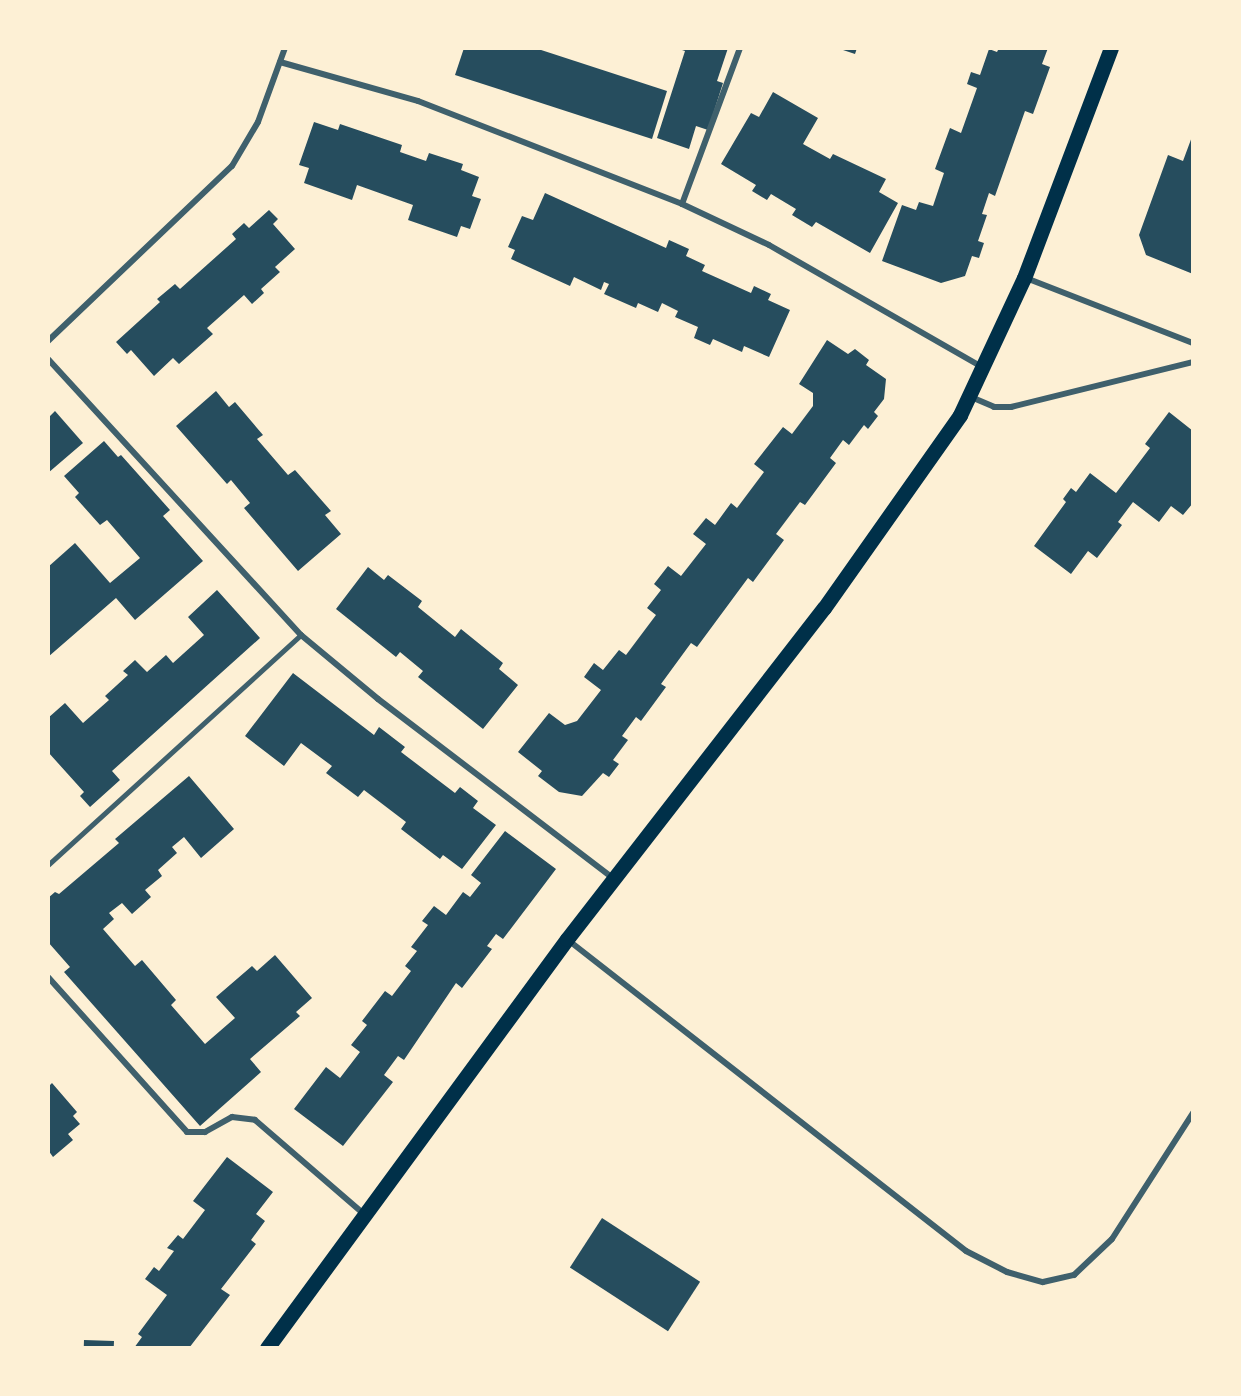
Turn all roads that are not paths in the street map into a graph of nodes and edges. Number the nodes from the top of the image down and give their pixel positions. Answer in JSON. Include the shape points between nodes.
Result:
{"nodes":[{"id":1,"x":285,"y":48,"type":"edge"},
{"id":2,"x":740,"y":48,"type":"edge"},
{"id":3,"x":1111,"y":48,"type":"edge"},
{"id":4,"x":280,"y":62,"type":"junction"},
{"id":5,"x":682,"y":204,"type":"junction"},
{"id":6,"x":1024,"y":278,"type":"junction"},
{"id":7,"x":48,"y":341,"type":"edge"},
{"id":8,"x":1193,"y":343,"type":"edge"},
{"id":9,"x":48,"y":359,"type":"edge"},
{"id":10,"x":1193,"y":362,"type":"edge"},
{"id":11,"x":985,"y":368,"type":"junction"},
{"id":12,"x":971,"y":397,"type":"junction"},
{"id":13,"x":301,"y":635,"type":"junction"},
{"id":14,"x":48,"y":865,"type":"edge"},
{"id":15,"x":614,"y":878,"type":"junction"},
{"id":16,"x":567,"y":939,"type":"junction"},
{"id":17,"x":48,"y":977,"type":"edge"},
{"id":18,"x":1193,"y":1113,"type":"edge"},
{"id":19,"x":365,"y":1216,"type":"junction"},
{"id":20,"x":267,"y":1348,"type":"edge"}],
"edges":[{"from":1,"to":4,"type":"street"},
{"from":2,"to":5,"type":"street"},
{"from":3,"to":6,"type":"main road"},
{"from":4,"to":5,"type":"street","via":[[418,101]]},
{"from":4,"to":7,"type":"street","via":[[258,122],[232,166]]},
{"from":5,"to":11,"type":"street","via":[[769,245]]},
{"from":6,"to":8,"type":"street"},
{"from":6,"to":11,"type":"main road"},
{"from":9,"to":13,"type":"street"},
{"from":10,"to":12,"type":"street","via":[[1011,407],[994,406]]},
{"from":11,"to":12,"type":"main road"},
{"from":12,"to":15,"type":"main road","via":[[824,608]]},
{"from":13,"to":14,"type":"lane"},
{"from":13,"to":15,"type":"street","via":[[378,699]]},
{"from":15,"to":16,"type":"main road"},
{"from":16,"to":18,"type":"street","via":[[966,1251],[1007,1272],[1043,1282],[1074,1275],[1112,1239]]},
{"from":16,"to":19,"type":"main road"},
{"from":17,"to":19,"type":"street","via":[[187,1132],[205,1132],[232,1117],[255,1120]]},
{"from":19,"to":20,"type":"main road"}]}
